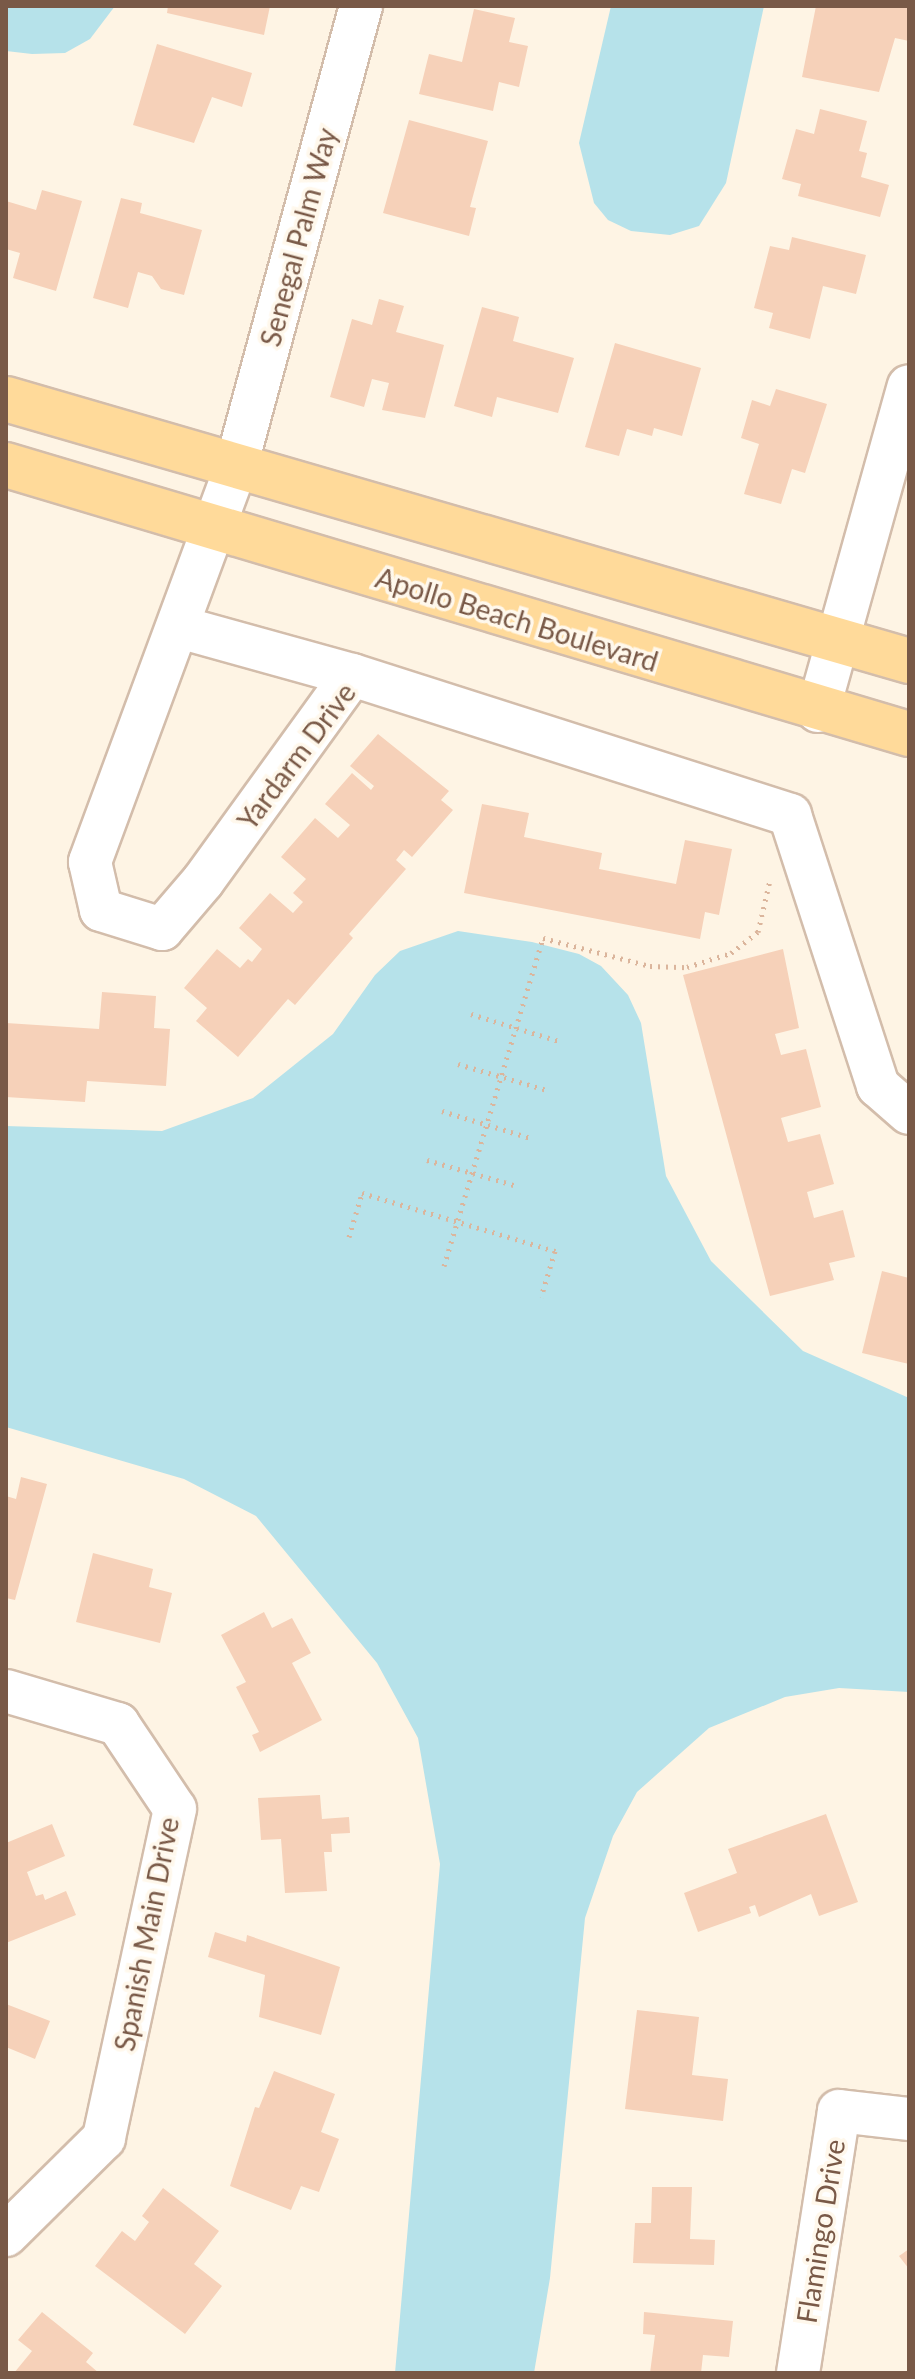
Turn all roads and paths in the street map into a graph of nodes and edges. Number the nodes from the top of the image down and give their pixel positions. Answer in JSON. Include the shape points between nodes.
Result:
{"nodes":[{"id":1,"x":361,"y":6,"type":"edge"},
{"id":2,"x":909,"y":386,"type":"edge"},
{"id":3,"x":6,"y":399,"type":"edge"},
{"id":4,"x":6,"y":465,"type":"edge"},
{"id":5,"x":236,"y":467,"type":"junction"},
{"id":6,"x":216,"y":528,"type":"junction"},
{"id":7,"x":179,"y":627,"type":"junction"},
{"id":8,"x":840,"y":643,"type":"junction"},
{"id":9,"x":909,"y":661,"type":"edge"},
{"id":10,"x":352,"y":675,"type":"junction"},
{"id":11,"x":818,"y":711,"type":"junction"},
{"id":12,"x":909,"y":734,"type":"edge"},
{"id":13,"x":793,"y":826,"type":"junction"},
{"id":14,"x":471,"y":1014,"type":"dead end"},
{"id":15,"x":516,"y":1028,"type":"junction"},
{"id":16,"x":562,"y":1042,"type":"dead end"},
{"id":17,"x":458,"y":1064,"type":"dead end"},
{"id":18,"x":501,"y":1077,"type":"junction"},
{"id":19,"x":547,"y":1090,"type":"dead end"},
{"id":20,"x":442,"y":1111,"type":"dead end"},
{"id":21,"x":909,"y":1113,"type":"edge"},
{"id":22,"x":487,"y":1124,"type":"junction"},
{"id":23,"x":531,"y":1138,"type":"dead end"},
{"id":24,"x":427,"y":1160,"type":"dead end"},
{"id":25,"x":472,"y":1173,"type":"junction"},
{"id":26,"x":517,"y":1186,"type":"dead end"},
{"id":27,"x":458,"y":1222,"type":"junction"},
{"id":28,"x":349,"y":1237,"type":"dead end"},
{"id":29,"x":444,"y":1266,"type":"dead end"},
{"id":30,"x":541,"y":1297,"type":"dead end"},
{"id":31,"x":6,"y":1691,"type":"edge"},
{"id":32,"x":909,"y":2119,"type":"edge"},
{"id":33,"x":6,"y":2235,"type":"edge"},
{"id":34,"x":798,"y":2373,"type":"edge"}],
"edges":[{"from":1,"to":5,"type":"street","name":"Senegal Palm Way"},
{"from":2,"to":8,"type":"street"},
{"from":3,"to":5,"type":"main road"},
{"from":4,"to":6,"type":"main road","name":"Apollo Beach Boulevard"},
{"from":5,"to":6,"type":"street"},
{"from":5,"to":8,"type":"main road"},
{"from":6,"to":7,"type":"street","name":"Yardarm Drive"},
{"from":6,"to":11,"type":"main road","name":"Apollo Beach Boulevard"},
{"from":7,"to":10,"type":"street"},
{"from":7,"to":10,"type":"street","name":"Yardarm Drive","via":[[90,862],[101,910],[162,929]]},
{"from":8,"to":9,"type":"main road"},
{"from":8,"to":11,"type":"street"},
{"from":10,"to":13,"type":"street","name":"Yardarm Drive","via":[[790,815]]},
{"from":11,"to":12,"type":"main road","name":"Apollo Beach Boulevard"},
{"from":13,"to":15,"type":"path","via":[[780,842],[758,932],[731,953],[687,967],[650,966],[543,938]]},
{"from":13,"to":21,"type":"street","via":[[878,1086]]},
{"from":14,"to":15,"type":"path"},
{"from":15,"to":16,"type":"path"},
{"from":15,"to":18,"type":"path"},
{"from":17,"to":18,"type":"path"},
{"from":18,"to":19,"type":"path"},
{"from":18,"to":22,"type":"path"},
{"from":20,"to":22,"type":"path"},
{"from":22,"to":23,"type":"path"},
{"from":22,"to":25,"type":"path"},
{"from":24,"to":25,"type":"path"},
{"from":25,"to":26,"type":"path"},
{"from":25,"to":27,"type":"path"},
{"from":27,"to":28,"type":"path","via":[[362,1193]]},
{"from":27,"to":29,"type":"path"},
{"from":27,"to":30,"type":"path","via":[[555,1251]]},
{"from":31,"to":33,"type":"street","name":"Spanish Main Drive","via":[[118,1724],[175,1809],[104,2138]]},
{"from":32,"to":34,"type":"street","name":"Flamingo Drive","via":[[839,2111]]}]}
